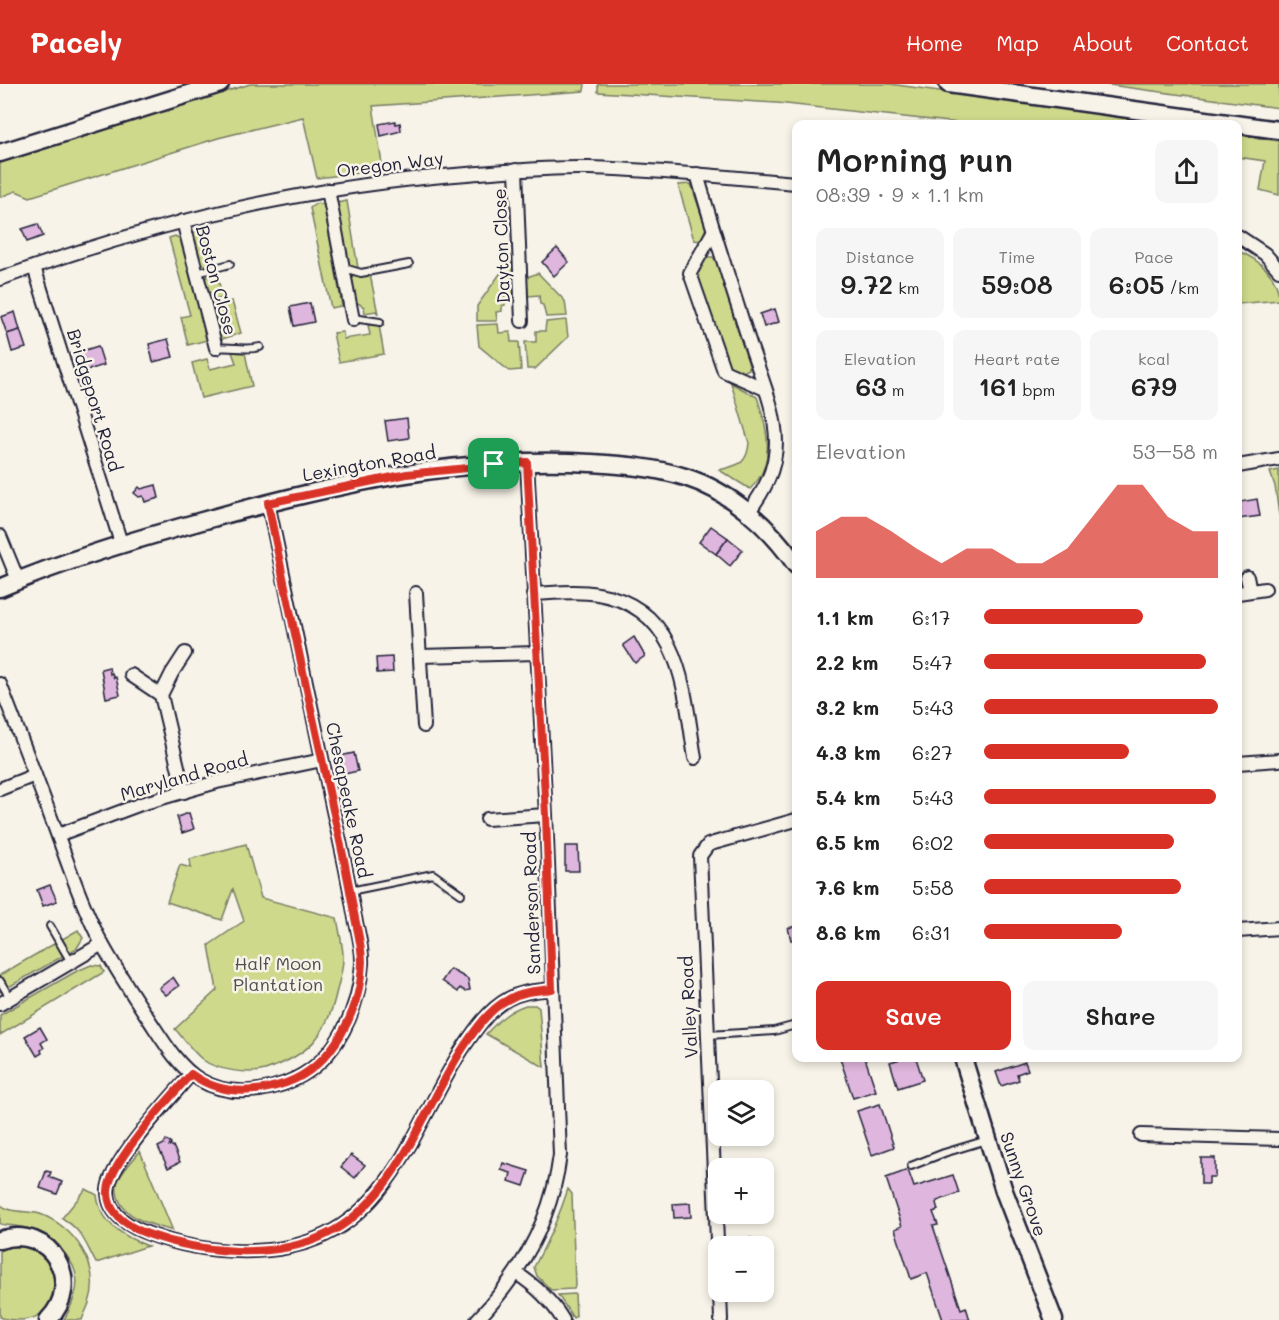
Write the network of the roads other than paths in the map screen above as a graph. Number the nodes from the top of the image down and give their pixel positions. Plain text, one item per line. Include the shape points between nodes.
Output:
1 (220, 84) edge
2 (948, 84) edge
3 (1207, 120) edge
4 (1242, 125) edge
5 (1279, 130) edge
6 (0, 153) edge
7 (516, 170) junction
8 (697, 174) junction
9 (792, 183) edge
10 (328, 190) junction
11 (183, 221) junction
12 (713, 232) junction
13 (1242, 239) edge
14 (230, 264) dead end
15 (409, 264) dead end
16 (34, 267) junction
17 (345, 268) junction
18 (1279, 270) edge
19 (196, 273) junction
20 (0, 279) edge
21 (353, 319) joint
22 (522, 321) dead end
23 (380, 322) dead end
24 (260, 347) dead end
25 (216, 348) joint
26 (765, 389) junction
27 (1279, 459) edge
28 (527, 462) junction
29 (1242, 465) edge
30 (268, 503) junction
31 (748, 513) junction
32 (0, 536) edge
33 (121, 543) junction
34 (792, 561) edge
35 (1247, 577) dead end
36 (18, 580) junction
37 (0, 588) edge
38 (1265, 589) dead end
39 (1244, 592) edge
40 (416, 593) dead end
41 (533, 594) junction
42 (185, 652) dead end
43 (536, 653) junction
44 (420, 656) junction
45 (131, 675) dead end
46 (0, 684) edge
47 (162, 695) junction
48 (424, 726) dead end
49 (695, 758) dead end
50 (322, 760) junction
51 (1279, 760) edge
52 (1242, 763) edge
53 (35, 775) junction
54 (0, 789) edge
55 (184, 792) junction
56 (546, 815) junction
57 (487, 819) dead end
58 (792, 821) edge
59 (58, 835) junction
60 (350, 891) junction
61 (461, 894) dead end
62 (50, 926) dead end
63 (1279, 928) edge
64 (1242, 931) edge
65 (102, 944) junction
66 (71, 962) junction
67 (0, 981) edge
68 (552, 989) junction
69 (5, 1001) edge
70 (792, 1026) edge
71 (707, 1035) junction
72 (964, 1062) edge
73 (191, 1074) junction
74 (1141, 1135) dead end
75 (1279, 1139) edge
76 (987, 1140) junction
77 (910, 1166) dead end
78 (717, 1236) edge
79 (0, 1240) edge
80 (516, 1274) junction
81 (720, 1302) edge
82 (48, 1320) edge
83 (477, 1320) edge
84 (563, 1320) edge
85 (721, 1320) edge
86 (1054, 1320) edge

1 - 6 street
2 - 3 street
4 - 5 street
7 - 8 street, Oregon Way via 587,168
7 - 10 street, Oregon Way
7 - 22 street, Dayton Close
8 - 9 street, Oregon Way
8 - 12 street
10 - 11 street, Oregon Way
10 - 17 street
11 - 16 street, Oregon Way
11 - 19 street, Boston Close
12 - 26 street
12 - 26 street via 690,273 724,372
13 - 18 street via 1265,254
14 - 19 lane
15 - 17 lane via 361,273
16 - 20 street, Oregon Way
16 - 33 street, Bridgeport Road
17 - 21 street
19 - 25 street, Boston Close
21 - 23 lane
24 - 25 lane
26 - 31 street via 776,433 775,459 769,480
27 - 29 street
28 - 30 street, Lexington Road via 407,474
28 - 31 street, Lexington Road via 612,464 670,473 714,490
28 - 41 street, Sanderson Road
30 - 33 street, Lexington Road
30 - 50 street, Chesapeake Road
31 - 34 street, Lexington Road via 770,532
32 - 36 street
33 - 36 street, Lexington Road
35 - 39 street
36 - 37 street, Lexington Road
38 - 39 street
40 - 44 street
41 - 43 street, Sanderson Road
41 - 49 street via 596,593 621,599 650,619 663,633 681,676
42 - 47 street
43 - 44 street
43 - 56 street, Sanderson Road
44 - 48 street
45 - 47 street
46 - 53 street, Chesapeake Road
47 - 55 street
50 - 55 street, Maryland Road
50 - 60 street, Chesapeake Road
51 - 52 street
53 - 54 street
53 - 59 street, Chesapeake Road
55 - 59 street, Maryland Road
56 - 57 street
56 - 68 street, Sanderson Road
58 - 71 street, Valley Road via 708,845 700,856
59 - 65 street, Chesapeake Road via 82,903
60 - 61 lane via 433,874
60 - 73 street, Chesapeake Road via 362,963 353,1009 340,1037 324,1058 288,1082 246,1091 215,1087
62 - 66 lane
63 - 64 street
65 - 66 street
65 - 73 street, Chesapeake Road via 158,1033
66 - 69 street
67 - 69 lane
68 - 73 street via 514,996 482,1022 448,1071 388,1177 341,1226 318,1239 283,1247 206,1250 166,1241 126,1224 112,1208 108,1195 110,1178 136,1139
68 - 80 street, Sanderson Road via 560,1155 544,1221
70 - 71 lane via 774,1031
71 - 78 street, Valley Road
72 - 76 street, Sunny Grove
74 - 75 street
76 - 77 lane
76 - 86 street, Sunny Grove
79 - 82 street via 33,1239 57,1259 64,1293
80 - 83 street, Sanderson Road
80 - 84 street via 550,1301
81 - 85 street

